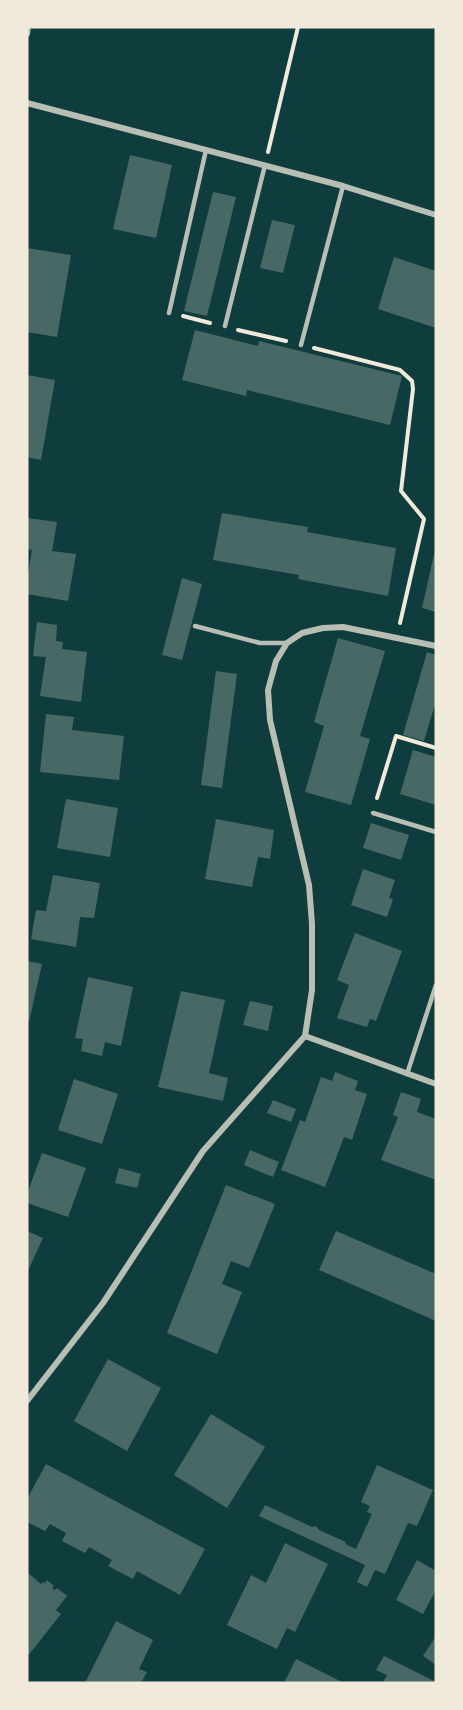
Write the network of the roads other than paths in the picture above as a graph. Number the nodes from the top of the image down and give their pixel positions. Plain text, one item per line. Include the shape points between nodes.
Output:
1 (28, 27) edge
2 (27, 34) edge
3 (27, 103) edge
4 (206, 150) junction
5 (265, 165) junction
6 (343, 186) junction
7 (436, 216) edge
8 (169, 313) road end
9 (225, 326) road end
10 (302, 345) road end
11 (195, 626) dead end
12 (287, 643) junction
13 (436, 646) edge
14 (373, 813) road end
15 (436, 832) edge
16 (436, 985) edge
17 (305, 1036) junction
18 (407, 1074) junction
19 (436, 1084) edge
20 (27, 1401) edge

1 - 2 street
3 - 4 street
4 - 5 street
4 - 8 lane
5 - 6 street
5 - 9 lane
6 - 7 street
6 - 10 lane
11 - 12 lane via 260,643
12 - 13 street via 302,633 344,627
12 - 17 street via 276,661 268,690 270,720 309,885 313,972
14 - 15 lane
16 - 18 lane
17 - 18 street
17 - 20 street via 202,1151 103,1303
18 - 19 street

